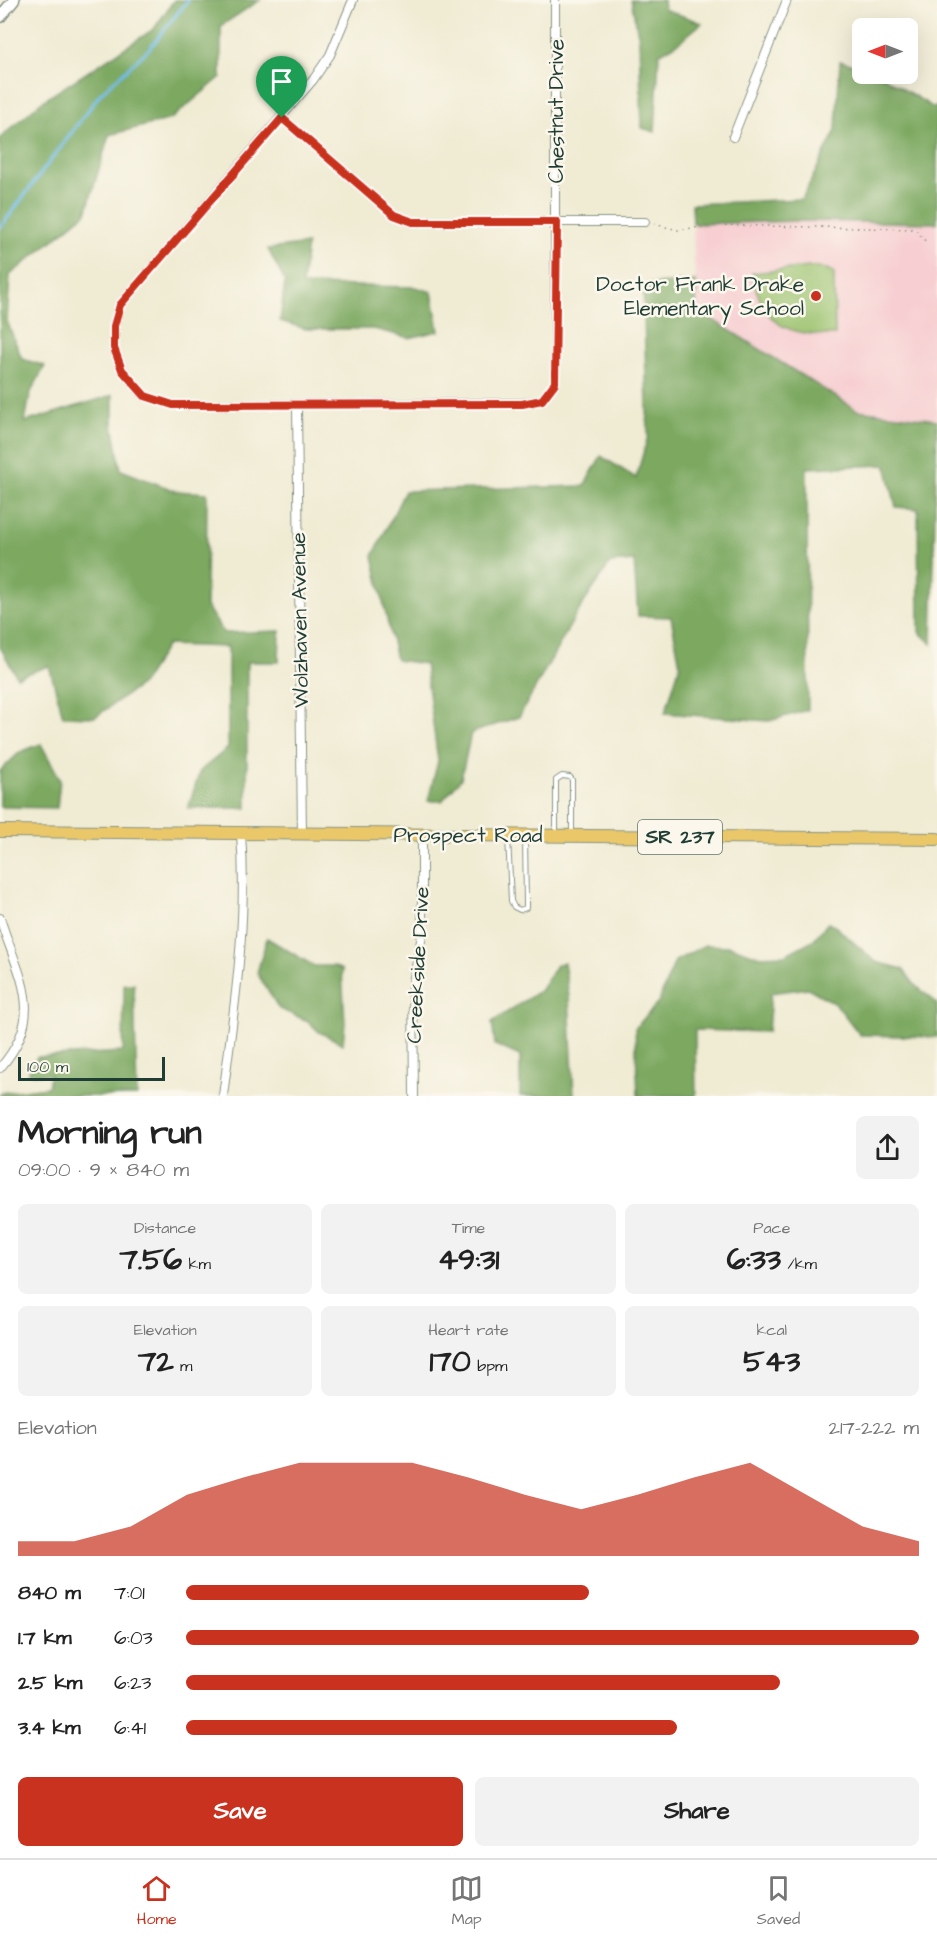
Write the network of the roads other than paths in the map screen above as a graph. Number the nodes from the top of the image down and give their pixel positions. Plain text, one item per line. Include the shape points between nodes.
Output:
1 (14, 0) edge
2 (353, 0) edge
3 (555, 0) edge
4 (787, 0) edge
5 (0, 17) edge
6 (282, 118) junction
7 (733, 137) dead end
8 (557, 222) junction
9 (645, 222) road end
10 (297, 405) junction
11 (0, 831) edge
12 (241, 834) junction
13 (302, 835) junction
14 (422, 835) junction
15 (508, 835) junction
16 (525, 836) junction
17 (556, 836) junction
18 (572, 836) junction
19 (937, 839) edge
20 (0, 918) edge
21 (0, 1068) edge
22 (223, 1096) edge
23 (414, 1096) edge

1 - 5 street
2 - 6 street via 330,56
3 - 8 street, Chestnut Drive
4 - 7 street
6 - 8 street via 394,215 413,222
6 - 10 street via 120,305 114,326 114,348 122,370 145,396 173,405
8 - 9 street
8 - 10 street, Chestnut Drive via 555,383 542,400 522,404
10 - 13 street, Wolzhaven Avenue
11 - 12 main road, Prospect Road / SR 237
12 - 13 main road, Prospect Road / SR 237
12 - 22 street via 241,947
13 - 14 main road, Prospect Road / SR 237
14 - 15 main road, Prospect Road / SR 237
14 - 23 street, Creekside Drive via 422,935 413,982
15 - 16 main road, Prospect Road / SR 237
15 - 16 lane via 511,901 520,909 526,908
16 - 17 main road, Prospect Road / SR 237
17 - 18 main road, Prospect Road / SR 237
17 - 18 lane via 556,780 562,776 572,780
18 - 19 main road, Prospect Road / SR 237
20 - 21 street via 27,1006 24,1033

